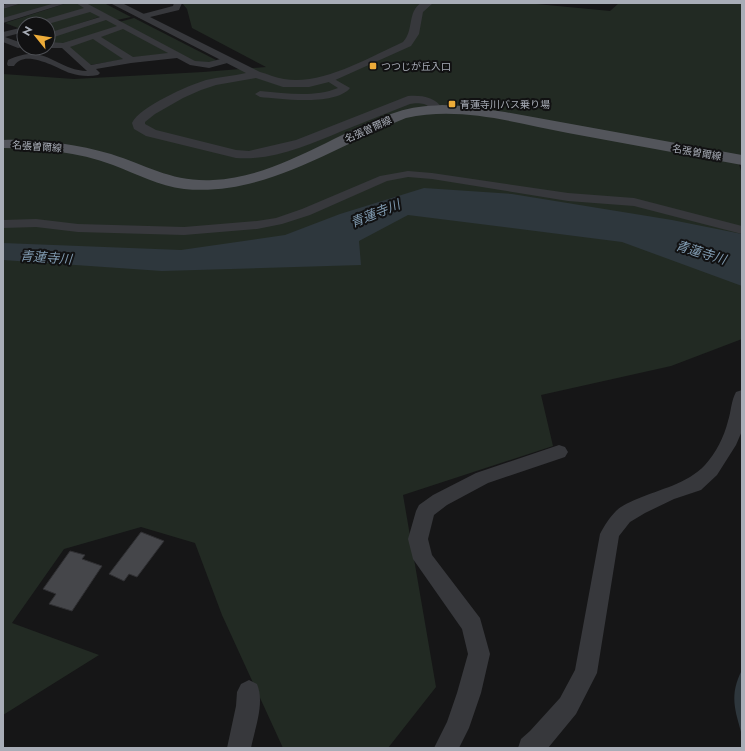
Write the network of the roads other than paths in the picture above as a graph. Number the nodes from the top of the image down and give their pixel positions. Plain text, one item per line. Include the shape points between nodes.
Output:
1 (18, 3) edge
2 (63, 3) edge
3 (80, 3) edge
4 (115, 3) edge
5 (178, 3) edge
6 (428, 3) edge
7 (155, 6) dead end
8 (3, 7) edge
9 (90, 9) junction
10 (166, 11) junction
11 (141, 16) junction
12 (108, 18) junction
13 (56, 19) edge
14 (3, 22) edge
15 (121, 24) junction
16 (16, 27) edge
17 (16, 31) edge
18 (56, 34) edge
19 (3, 35) edge
20 (94, 36) junction
21 (3, 39) edge
22 (16, 44) edge
23 (56, 46) edge
24 (64, 46) junction
25 (178, 55) junction
26 (131, 60) junction
27 (228, 60) junction
28 (11, 64) dead end
29 (89, 68) junction
30 (256, 74) junction
31 (329, 79) junction
32 (260, 94) dead end
33 (438, 109) junction
34 (3, 144) edge
35 (742, 160) edge
36 (3, 224) edge
37 (742, 230) edge
38 (742, 396) edge
39 (559, 452) dead end
40 (249, 692) dead end
41 (537, 745) edge
42 (239, 748) edge
43 (446, 748) edge

1 - 8 street
2 - 14 street
3 - 9 street
4 - 11 street
5 - 10 street via 176,8
6 - 31 street via 417,11 414,36 410,42
7 - 10 street
9 - 12 street
9 - 13 street
10 - 11 street
11 - 15 street
11 - 27 street
12 - 15 street
12 - 18 street
14 - 16 street
15 - 20 street
15 - 25 street
17 - 19 street
20 - 24 street
20 - 26 street
21 - 22 street
23 - 24 street
24 - 29 street
25 - 26 street
25 - 27 street via 199,64 214,64
26 - 29 street
27 - 30 street
28 - 29 street via 17,58 34,56 82,74 95,73
30 - 31 street via 275,81 292,83
30 - 33 street via 198,86 150,112 140,120 139,126 164,137 249,155 297,145 408,100 426,101
31 - 32 street via 345,88 312,97
33 - 34 main road, 名張曽爾線 via 420,110 393,118 262,176 215,185 165,180 77,150 39,144
33 - 35 main road, 名張曽爾線 via 496,115
36 - 37 street via 36,223 85,228 184,231 244,227 287,219 374,182 408,174 568,197 634,202
38 - 41 street via 730,440 711,470 694,485 638,507 624,516 610,534 586,673 568,706
39 - 43 street via 482,478 440,500 426,511 418,539 423,559 472,625 480,654 457,728
40 - 42 street

